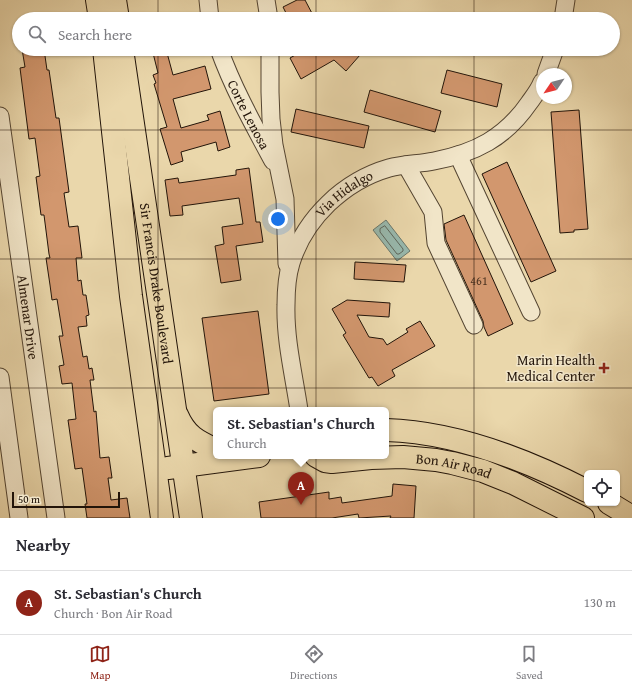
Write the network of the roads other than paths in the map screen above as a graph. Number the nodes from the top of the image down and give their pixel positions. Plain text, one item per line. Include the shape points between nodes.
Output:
1 (97, 0) edge
2 (115, 0) edge
3 (208, 0) edge
4 (266, 0) edge
5 (566, 0) edge
6 (99, 12) edge
7 (117, 12) edge
8 (209, 12) edge
9 (268, 12) edge
10 (564, 12) edge
11 (105, 56) edge
12 (123, 56) edge
13 (222, 56) edge
14 (270, 56) edge
15 (553, 56) edge
16 (549, 68) edge
17 (536, 92) edge
18 (0, 116) edge
19 (458, 155) junction
20 (406, 165) junction
21 (282, 179) junction
22 (288, 282) junction
23 (531, 312) dead end
24 (474, 325) dead end
25 (0, 377) edge
26 (299, 407) edge
27 (175, 410) junction
28 (389, 430) edge
29 (213, 448) edge
30 (389, 457) edge
31 (232, 459) edge
32 (321, 459) edge
33 (361, 459) edge
34 (183, 466) junction
35 (155, 469) junction
36 (584, 490) edge
37 (614, 506) edge
38 (632, 517) edge
39 (19, 518) edge
40 (56, 518) edge
41 (162, 518) edge
42 (191, 518) edge
43 (583, 518) edge

1 - 6 main road
2 - 7 main road
3 - 8 street
4 - 9 street
5 - 10 street
11 - 35 main road, Sir Francis Drake Boulevard via 131,296
12 - 27 main road, Sir Francis Drake Boulevard
13 - 21 street, Corte Lenosa via 249,117
14 - 21 street, Corte Lenosa via 271,119
15 - 16 street
17 - 19 street, Via Hidalgo via 512,125 495,138
18 - 40 street, Almenar Drive
19 - 20 street, Via Hidalgo
19 - 23 street
20 - 22 street, Via Hidalgo via 390,167 367,175 327,204 300,241 291,263
20 - 24 street via 433,212 436,243
21 - 22 street, Corte Lenosa via 287,218
22 - 26 street, Via Hidalgo via 286,327
25 - 39 street
27 - 29 main road via 187,432
27 - 34 main road, Sir Francis Drake Boulevard
28 - 36 main road, Bon Air Road via 427,433 477,446 521,461
30 - 43 main road, Bon Air Road via 430,459 482,471
31 - 34 main road
32 - 33 main road, Bon Air Road via 332,462
34 - 35 main road
34 - 42 main road, Sir Francis Drake Boulevard
35 - 41 main road, Sir Francis Drake Boulevard
37 - 38 main road

